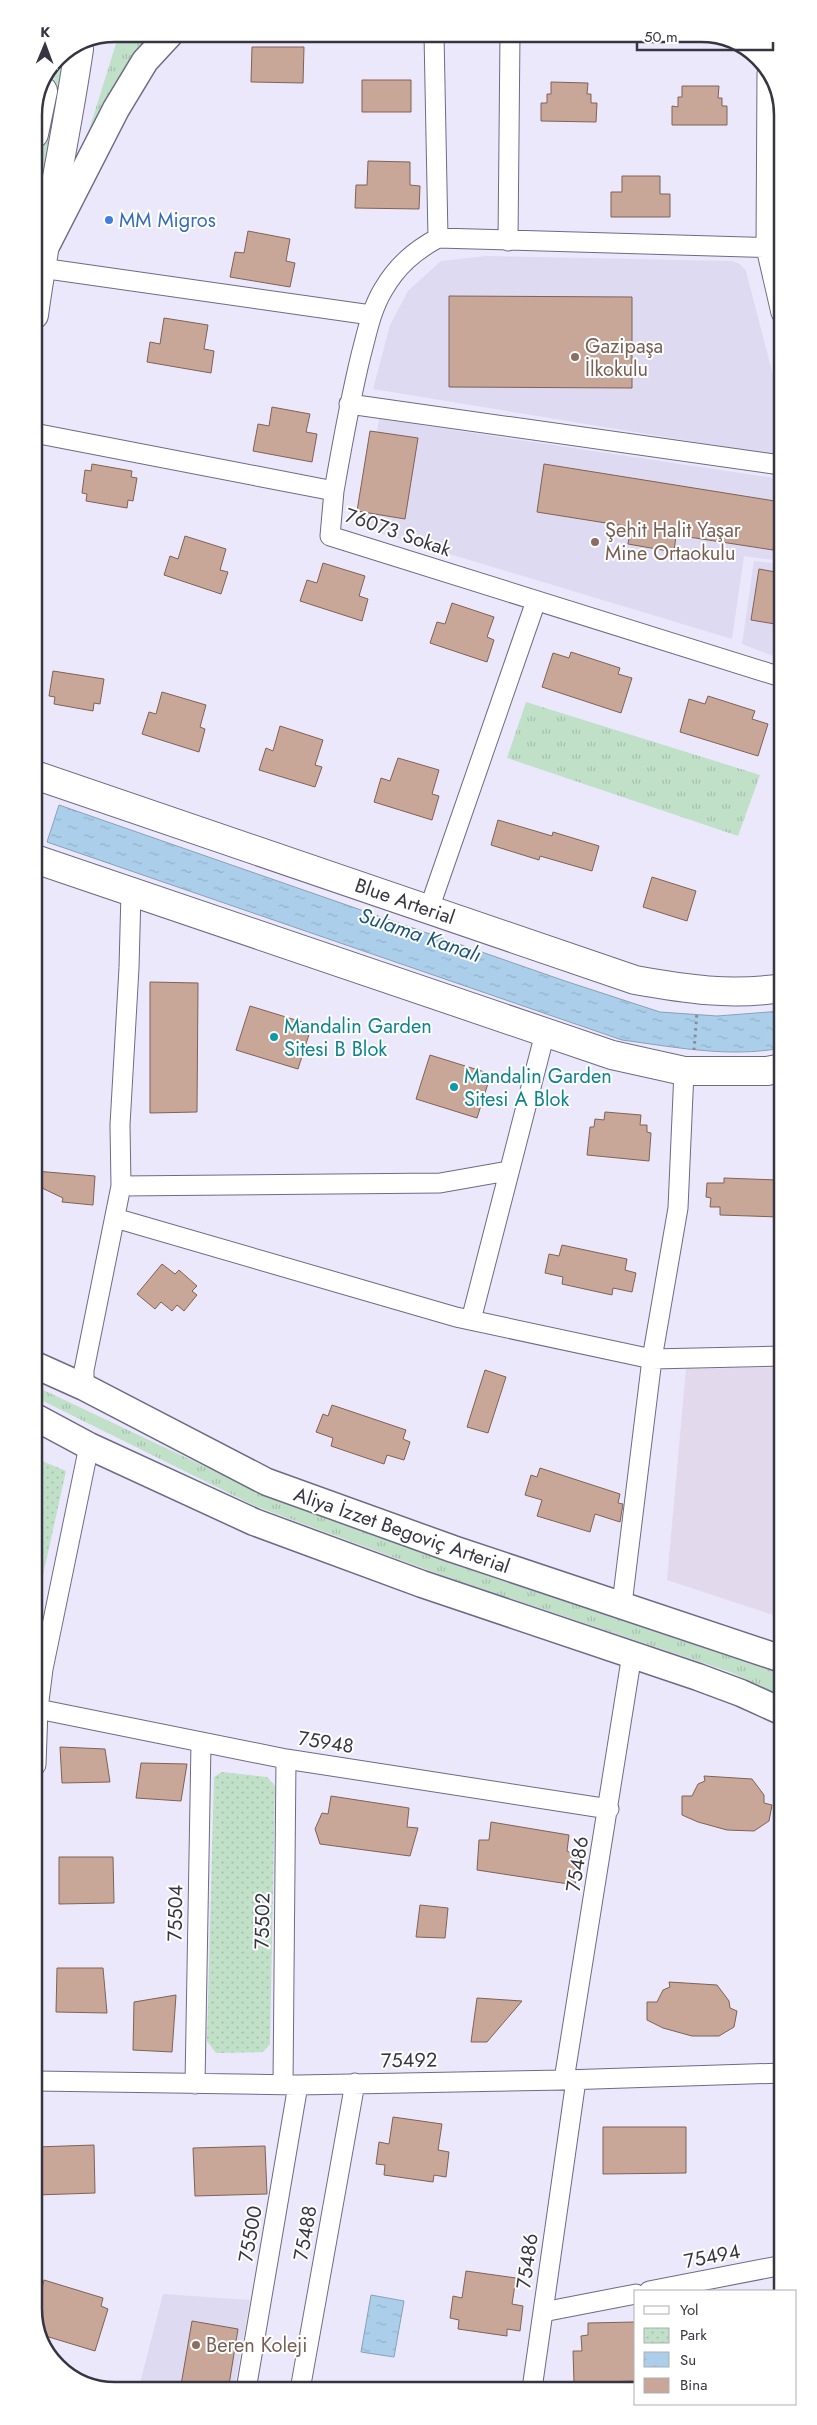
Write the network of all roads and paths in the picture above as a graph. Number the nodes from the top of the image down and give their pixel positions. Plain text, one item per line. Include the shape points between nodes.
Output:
1 (162, 42) edge
2 (434, 43) edge
3 (510, 43) edge
4 (78, 53) edge
5 (767, 85) edge
6 (438, 238) junction
7 (508, 240) junction
8 (773, 248) edge
9 (42, 261) junction
10 (371, 315) junction
11 (349, 404) junction
12 (42, 435) edge
13 (774, 464) edge
14 (334, 490) junction
15 (536, 601) junction
16 (774, 675) edge
17 (42, 779) edge
18 (42, 861) edge
19 (131, 892) junction
20 (429, 910) junction
21 (774, 989) edge
22 (697, 1011) dead end
23 (545, 1033) junction
24 (689, 1065) junction
25 (774, 1070) edge
26 (508, 1172) junction
27 (121, 1186) junction
28 (115, 1218) junction
29 (471, 1320) junction
30 (42, 1353) edge
31 (774, 1356) edge
32 (652, 1359) junction
33 (42, 1369) edge
34 (84, 1387) junction
35 (42, 1421) edge
36 (89, 1446) junction
37 (622, 1604) junction
38 (632, 1654) junction
39 (774, 1656) edge
40 (42, 1677) edge
41 (774, 1708) edge
42 (42, 1710) edge
43 (201, 1742) junction
44 (286, 1759) junction
45 (608, 1809) junction
46 (774, 2073) edge
47 (570, 2080) junction
48 (42, 2082) edge
49 (355, 2083) junction
50 (195, 2084) junction
51 (290, 2084) junction
52 (774, 2267) edge
53 (654, 2290) edge
54 (634, 2294) edge
55 (543, 2312) junction
56 (247, 2382) edge
57 (301, 2382) edge
58 (533, 2382) edge

1 - 9 main road via 145,60 116,108
2 - 6 street
3 - 7 street
4 - 9 main road via 66,139
5 - 8 street
6 - 7 street
6 - 10 street via 404,262 383,290
7 - 8 street
9 - 10 street
10 - 11 street
11 - 13 street
11 - 14 street
12 - 14 street, 76073 Sokak
14 - 15 street, 76073 Sokak via 330,536
15 - 16 street, 76073 Sokak
15 - 20 street
17 - 20 main road, Blue Arterial
18 - 19 main road
19 - 23 main road
19 - 27 street via 120,1125
20 - 21 main road, Blue Arterial via 635,980 699,991 749,993
22 - 24 path
23 - 24 main road via 612,1055
23 - 26 street
24 - 25 main road
24 - 32 street via 678,1208
26 - 27 street via 440,1183
26 - 29 street
27 - 28 street
28 - 29 street
28 - 34 street via 84,1370
29 - 32 street
30 - 34 main road
31 - 32 street
32 - 37 street
33 - 34 main road, Aliya İzzet Begoviç Arterial
34 - 37 main road, Aliya İzzet Begoviç Arterial via 267,1482 454,1549
35 - 36 main road, Aliya İzzet Begoviç Arterial
36 - 38 main road, Aliya İzzet Begoviç Arterial via 254,1522 422,1584
36 - 40 street
37 - 39 main road, Aliya İzzet Begoviç Arterial
38 - 41 main road, Aliya İzzet Begoviç Arterial via 741,1692
38 - 45 street, 75486
42 - 43 street, 75948
43 - 44 street, 75948
43 - 50 street, 75504
44 - 45 street, 75948
44 - 51 street, 75502
45 - 47 street, 75486
46 - 47 street, 75492
47 - 49 street, 75492
47 - 55 street, 75486
48 - 50 street, 75492
49 - 51 street, 75492
49 - 57 street, 75488
50 - 51 street, 75492
51 - 56 street, 75500
52 - 53 street, 75494
54 - 55 street
55 - 58 street, 75486

